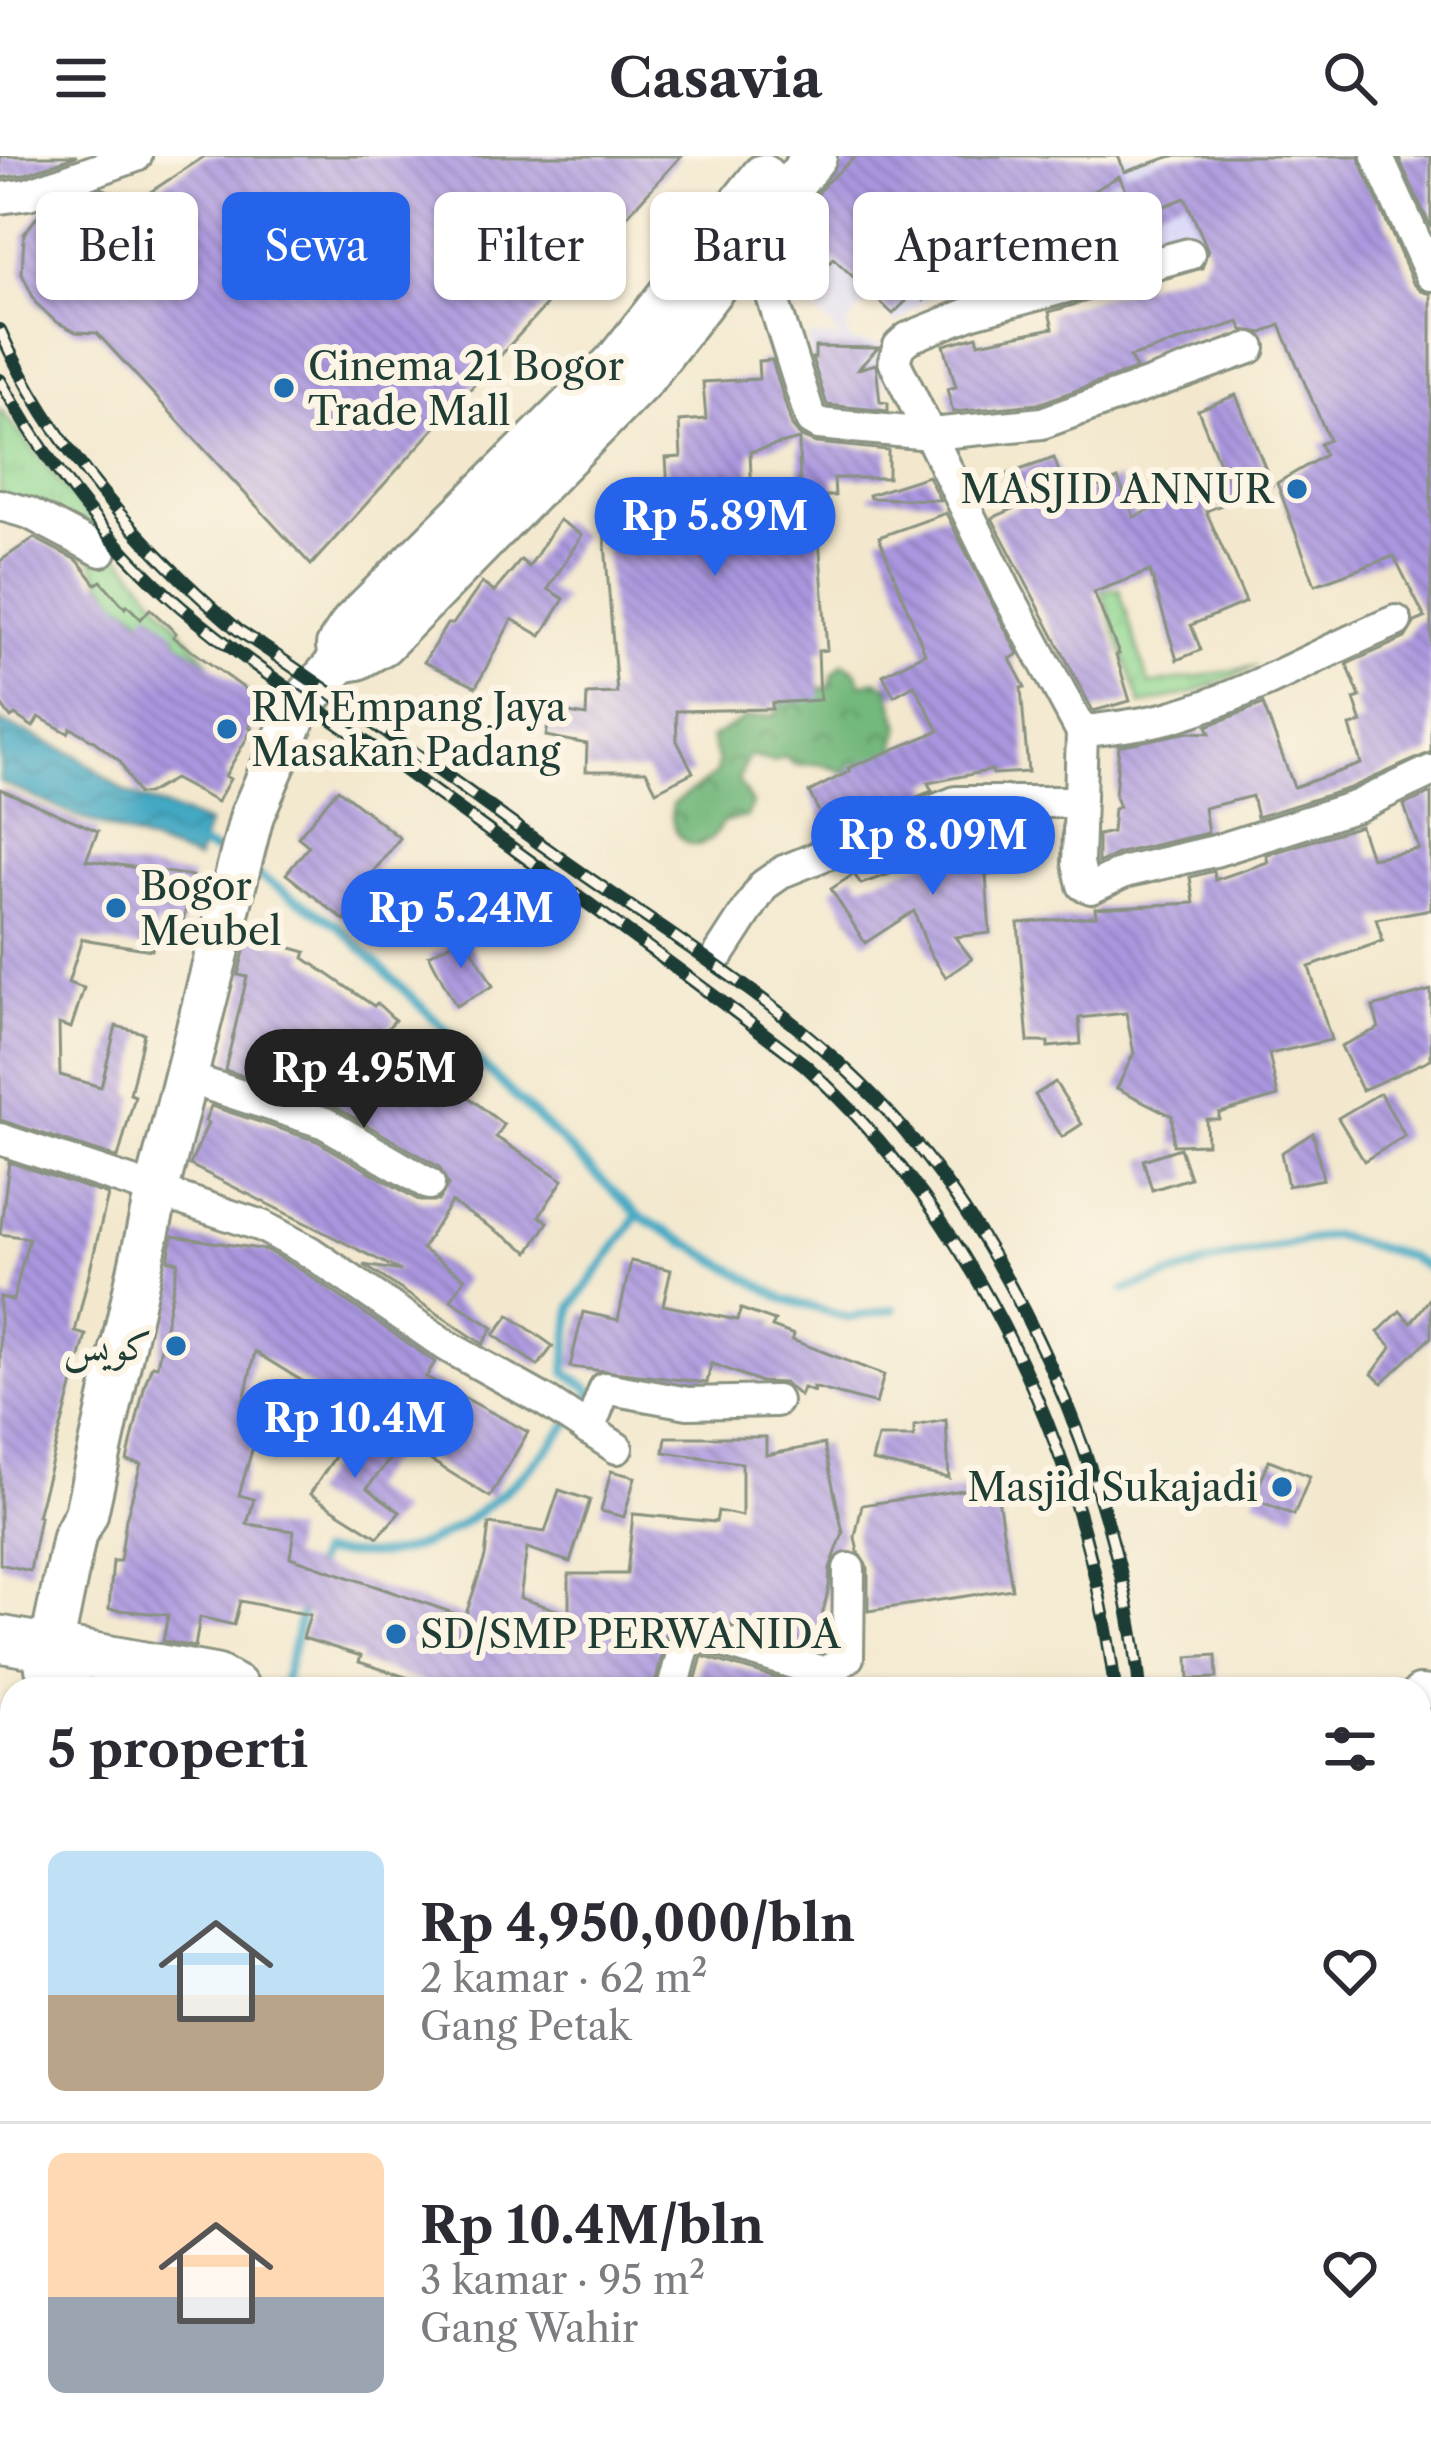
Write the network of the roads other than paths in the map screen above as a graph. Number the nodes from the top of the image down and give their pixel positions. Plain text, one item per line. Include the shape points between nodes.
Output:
1 (136, 156) edge
2 (778, 156) edge
3 (815, 156) edge
4 (1377, 156) edge
5 (787, 192) edge
6 (0, 199) edge
7 (1189, 254) dead end
8 (1431, 275) edge
9 (703, 300) edge
10 (774, 300) edge
11 (1250, 348) dead end
12 (932, 434) junction
13 (0, 505) edge
14 (101, 551) dead end
15 (1396, 621) dead end
16 (340, 661) junction
17 (1082, 732) junction
18 (1431, 771) edge
19 (1078, 802) junction
20 (720, 953) dead end
21 (184, 1077) junction
22 (0, 1139) edge
23 (429, 1184) dead end
24 (157, 1190) junction
25 (776, 1401) dead end
26 (587, 1429) junction
27 (617, 1448) dead end
28 (849, 1569) dead end
29 (0, 1639) edge
30 (0, 1658) edge
31 (63, 1668) edge
32 (107, 1677) edge
33 (201, 1677) edge
34 (676, 1677) edge

1 - 6 street
2 - 16 main road via 617,361 353,623 338,646
3 - 5 main road
4 - 8 street
7 - 12 street via 973,312 908,338 894,361
9 - 16 main road via 643,378 382,644
10 - 12 street via 812,420
11 - 12 street via 1042,423
12 - 17 street
13 - 14 street
15 - 17 street via 1172,717
16 - 21 main road via 292,701 252,814
17 - 19 street
18 - 19 street via 1357,806 1091,888 1078,863
19 - 20 street via 956,802 784,871 764,885
21 - 23 street via 325,1123
21 - 24 main road
22 - 24 street
24 - 26 street via 262,1226 310,1252
24 - 31 main road via 86,1514 92,1538
25 - 26 street via 688,1402 605,1388
26 - 27 street
28 - 34 street via 848,1657 826,1673 688,1630
29 - 31 main road
30 - 31 main road
31 - 32 main road
31 - 33 main road

